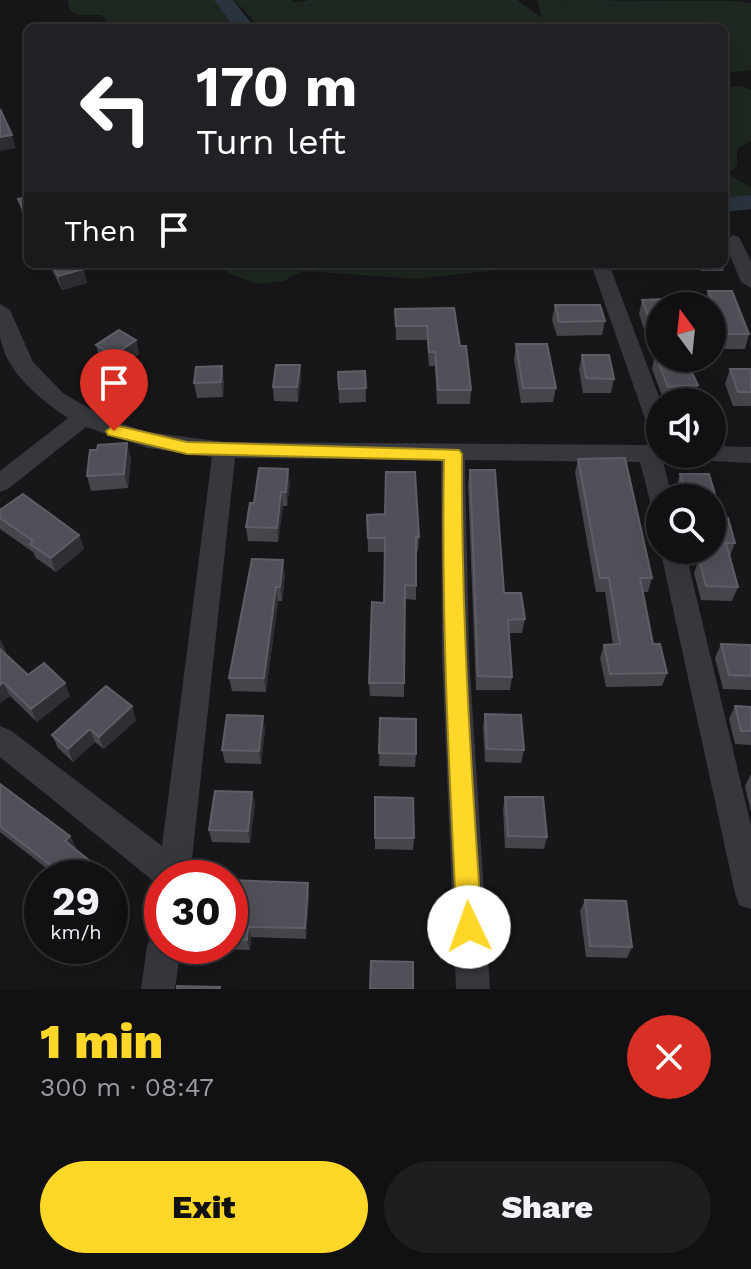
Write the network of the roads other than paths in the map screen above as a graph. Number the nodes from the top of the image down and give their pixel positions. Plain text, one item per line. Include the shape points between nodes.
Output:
1 (733, 241) dead end
2 (601, 268) edge
3 (751, 282) edge
4 (0, 310) edge
5 (646, 391) edge
6 (85, 417) junction
7 (224, 450) junction
8 (453, 454) junction
9 (646, 454) edge
10 (726, 454) edge
11 (751, 455) edge
12 (0, 483) edge
13 (675, 564) edge
14 (0, 739) edge
15 (154, 860) edge
16 (176, 860) edge
17 (751, 893) edge
18 (161, 964) edge
19 (158, 989) edge
20 (473, 989) edge

1 - 3 street
2 - 5 street
4 - 6 street via 13,346 36,381
6 - 7 street via 149,441
6 - 12 street
7 - 8 street
7 - 16 street
8 - 9 street
8 - 20 street via 458,742
10 - 11 street
13 - 17 street
14 - 15 street
18 - 19 street

